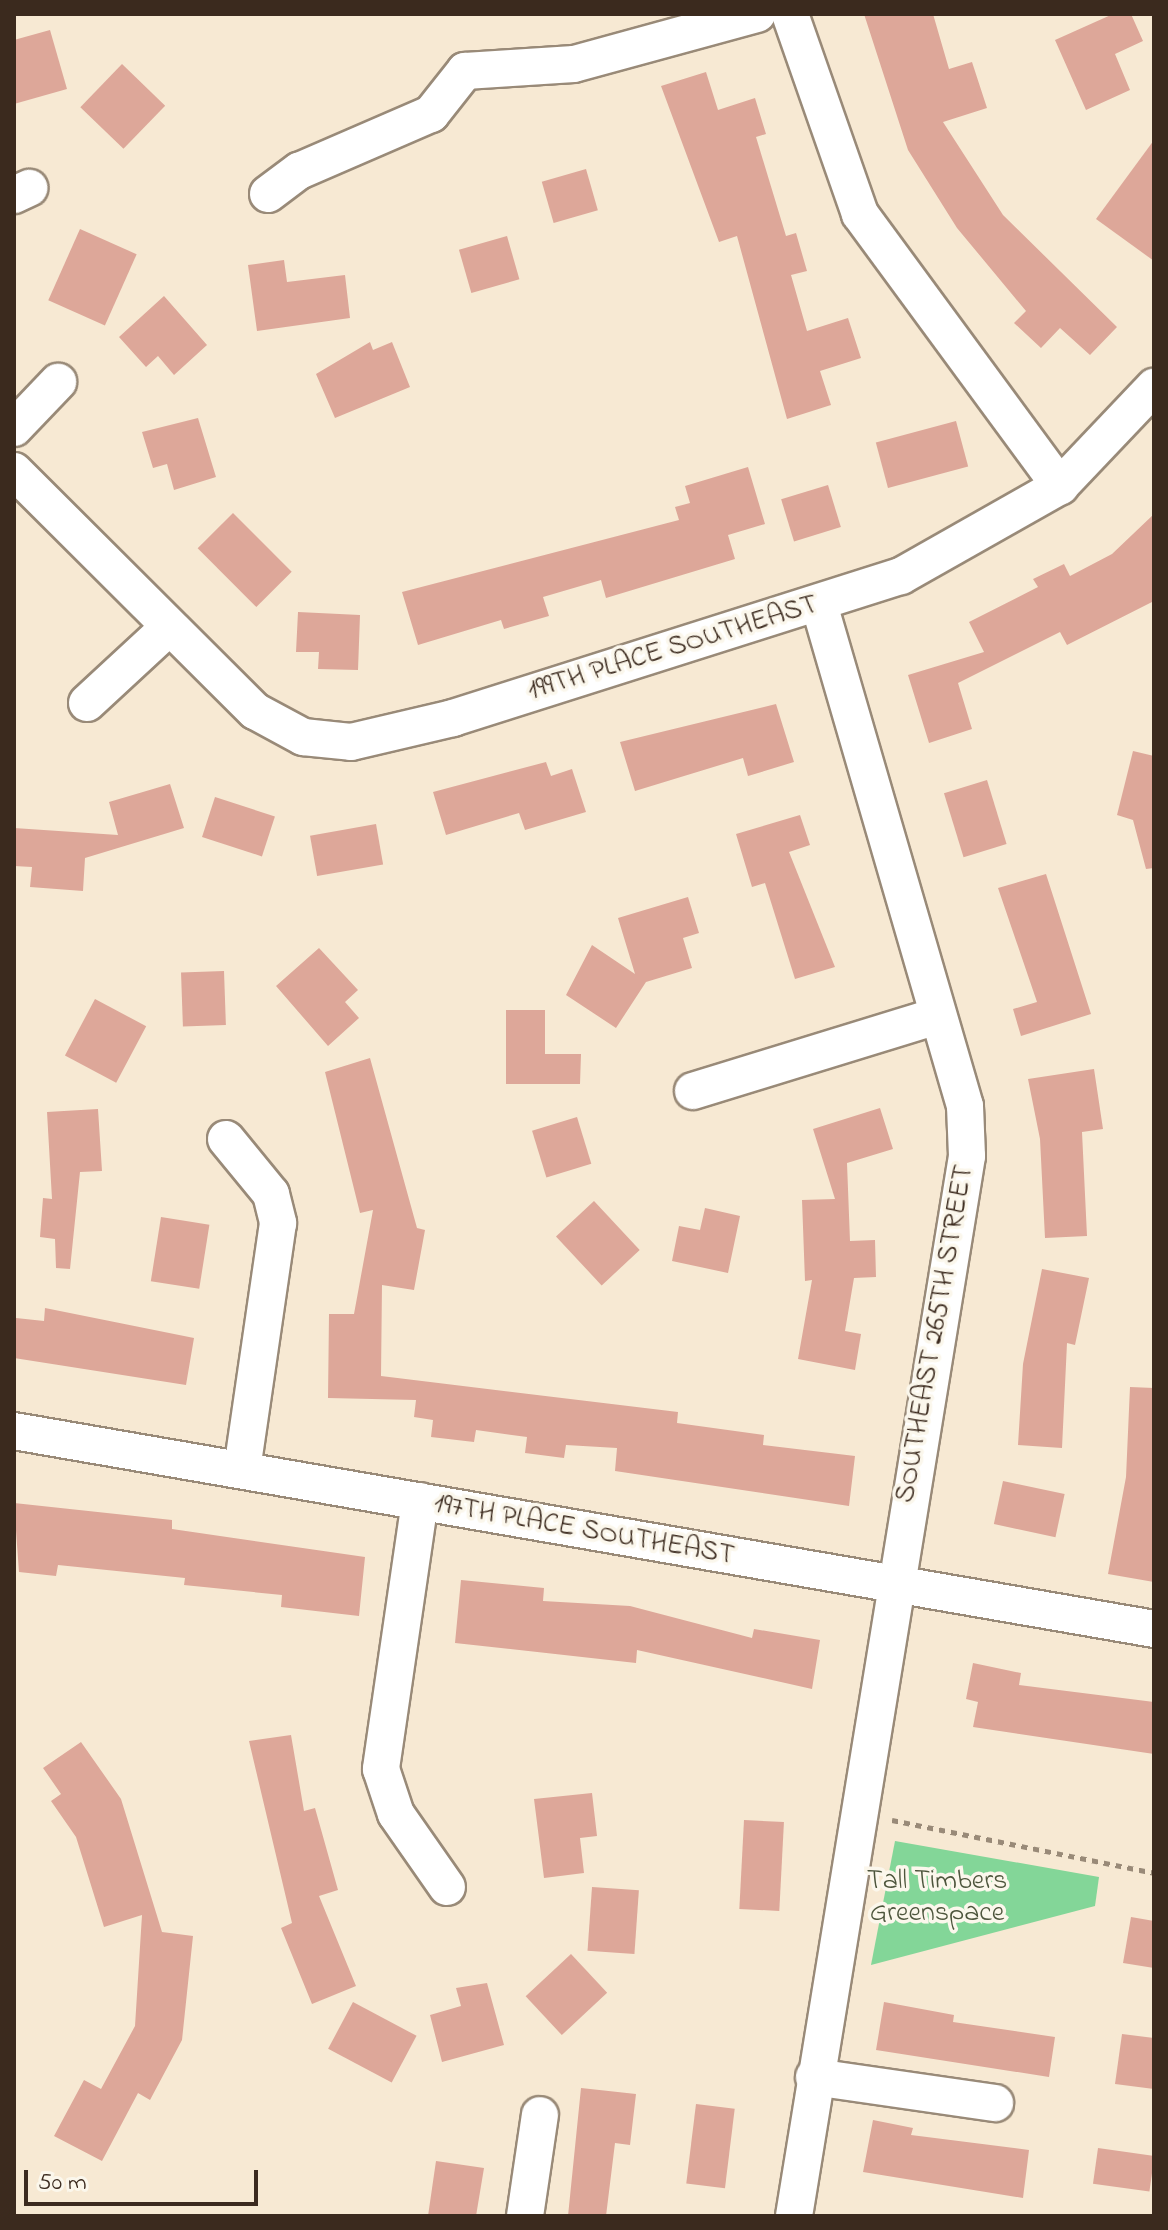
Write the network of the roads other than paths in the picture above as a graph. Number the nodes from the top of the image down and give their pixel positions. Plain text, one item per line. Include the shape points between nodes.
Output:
1 (757, 14) edge
2 (790, 14) edge
3 (268, 194) dead end
4 (58, 382) dead end
5 (1154, 387) edge
6 (14, 428) edge
7 (14, 471) edge
8 (1060, 486) junction
9 (819, 604) junction
10 (167, 629) junction
11 (87, 703) dead end
12 (937, 1016) junction
13 (693, 1091) dead end
14 (226, 1139) dead end
15 (14, 1431) edge
16 (242, 1469) junction
17 (420, 1501) junction
18 (892, 1587) junction
19 (1154, 1629) edge
20 (447, 1887) dead end
21 (814, 2077) junction
22 (995, 2103) dead end
23 (540, 2115) dead end
24 (525, 2216) edge
25 (794, 2216) edge

1 - 3 street via 574,64 465,71 431,114 299,171
2 - 8 street via 867,226
4 - 6 street
5 - 8 street, 199TH PLACE SOUTHEAST
7 - 10 street, 199TH PLACE SOUTHEAST
8 - 9 street, 199TH PLACE SOUTHEAST via 946,556
9 - 10 street, 199TH PLACE SOUTHEAST via 453,718 351,742 303,737 255,711
9 - 12 street, SOUTHEAST 265TH STREET
10 - 11 street
12 - 13 street
12 - 18 street, SOUTHEAST 265TH STREET via 965,1106 967,1156
14 - 16 street via 271,1194 278,1223
15 - 16 street, 197TH PLACE SOUTHEAST
16 - 17 street, 197TH PLACE SOUTHEAST
17 - 18 street, 197TH PLACE SOUTHEAST
17 - 20 street via 381,1769 396,1814
18 - 19 street, 197TH PLACE SOUTHEAST
18 - 21 street, SOUTHEAST 265TH STREET
21 - 22 street
21 - 25 street, SOUTHEAST 265TH STREET
23 - 24 street

